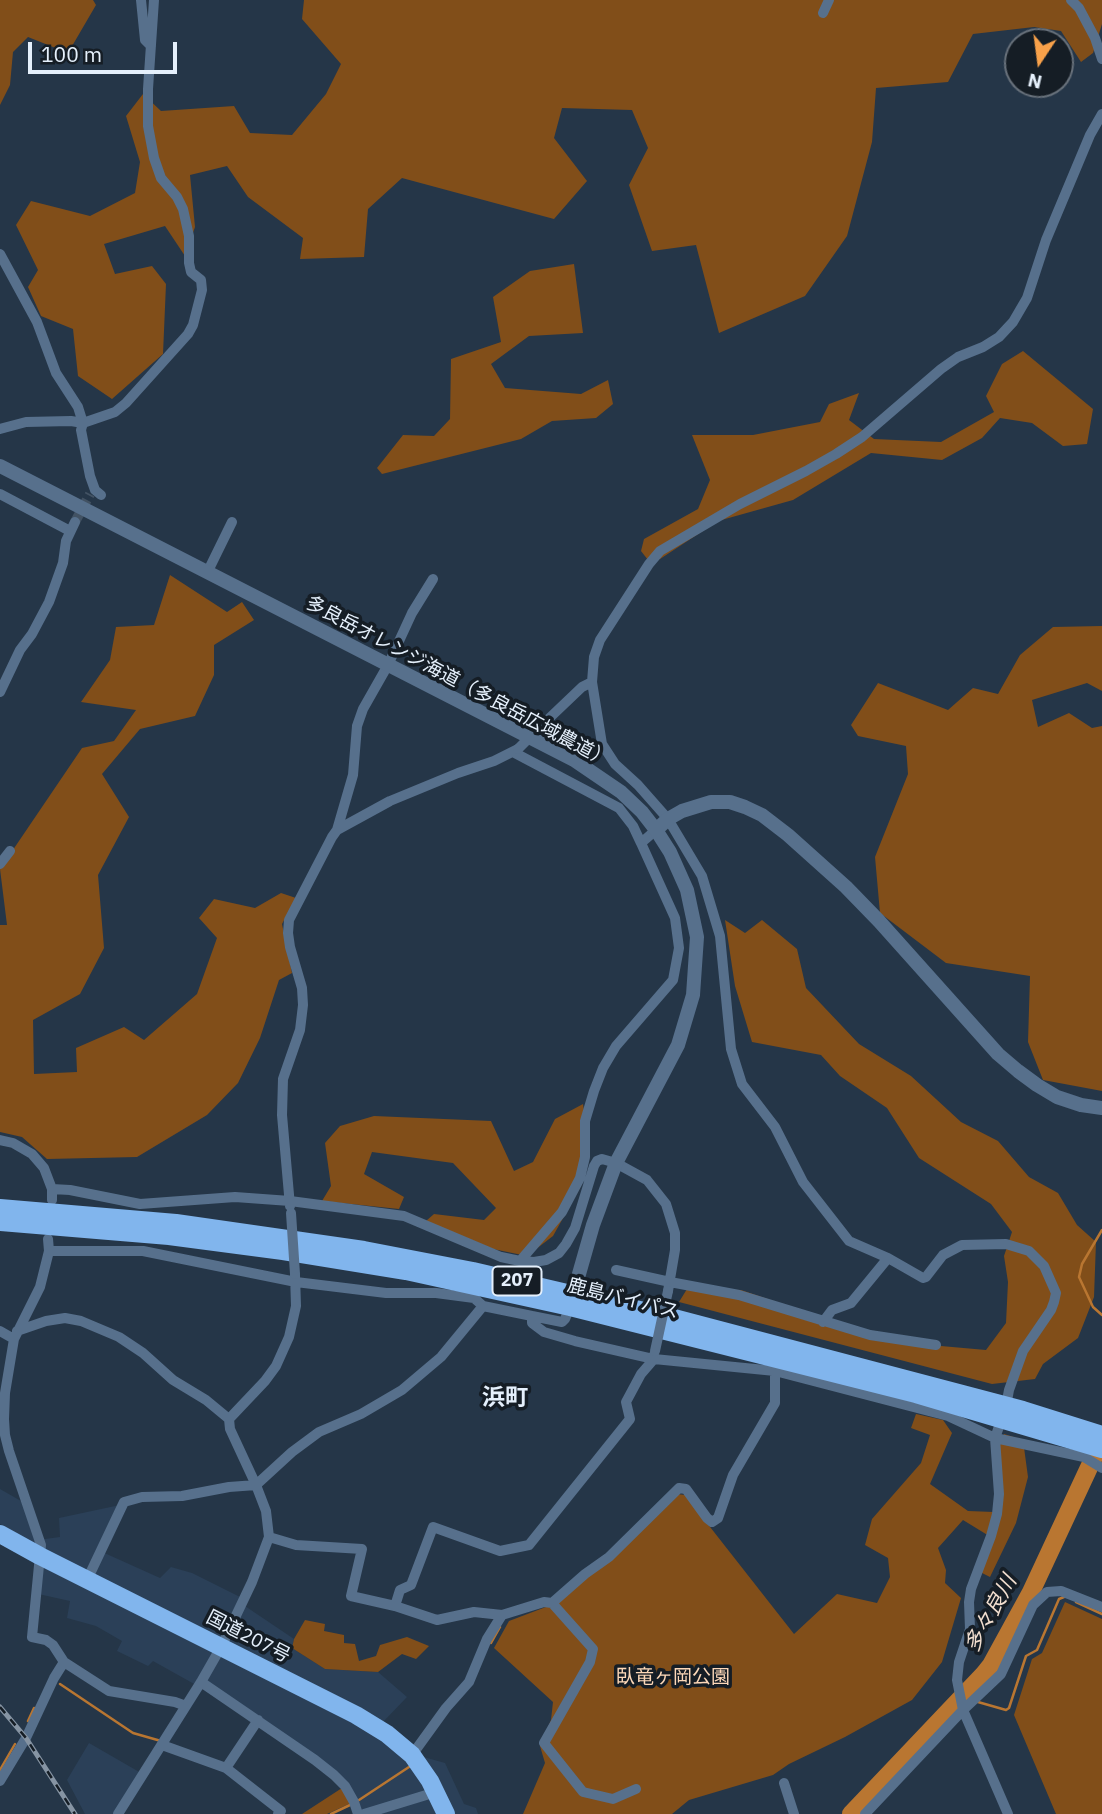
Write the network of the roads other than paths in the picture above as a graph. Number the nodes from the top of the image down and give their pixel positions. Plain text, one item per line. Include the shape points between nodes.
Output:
1 (141, 0) edge
2 (154, 0) edge
3 (829, 0) edge
4 (1071, 0) edge
5 (823, 13) dead end
6 (151, 46) junction
7 (1102, 59) edge
8 (1102, 114) edge
9 (0, 254) edge
10 (83, 423) junction
11 (0, 429) edge
12 (0, 466) edge
13 (96, 493) tunnel mouth
14 (0, 494) edge
15 (232, 522) dead end
16 (207, 573) junction
17 (433, 579) dead end
18 (388, 665) junction
19 (592, 682) junction
20 (0, 692) edge
21 (515, 751) junction
22 (668, 819) junction
23 (337, 830) junction
24 (656, 830) junction
25 (641, 843) junction
26 (10, 851) dead end
27 (0, 864) edge
28 (1102, 1108) edge
29 (0, 1140) edge
30 (616, 1163) junction
31 (290, 1201) junction
32 (0, 1208) edge
33 (0, 1222) edge
34 (48, 1239) dead end
35 (49, 1251) junction
36 (888, 1258) junction
37 (520, 1261) junction
38 (616, 1270) dead end
39 (296, 1278) junction
40 (669, 1287) junction
41 (572, 1300) junction
42 (483, 1306) junction
43 (532, 1316) junction
44 (823, 1322) junction
45 (0, 1331) edge
46 (16, 1335) junction
47 (936, 1345) dead end
48 (654, 1355) junction
49 (775, 1371) junction
50 (1013, 1414) junction
51 (229, 1419) junction
52 (2, 1434) edge
53 (1102, 1435) edge
54 (995, 1438) junction
55 (1101, 1461) edge
56 (256, 1485) junction
57 (0, 1534) edge
58 (269, 1537) junction
59 (40, 1556) junction
60 (87, 1580) junction
61 (552, 1603) junction
62 (395, 1606) junction
63 (1102, 1606) edge
64 (502, 1615) junction
65 (221, 1647) junction
66 (64, 1662) junction
67 (201, 1682) junction
68 (969, 1704) junction
69 (186, 1706) junction
70 (258, 1720) junction
71 (163, 1742) junction
72 (412, 1755) junction
73 (227, 1766) junction
74 (0, 1781) edge
75 (783, 1783) dead end
76 (636, 1789) dead end
77 (436, 1792) junction
78 (356, 1807) edge
79 (118, 1814) edge
80 (278, 1814) edge
81 (364, 1814) edge
82 (446, 1814) edge
83 (794, 1814) edge
84 (865, 1814) edge
85 (1009, 1814) edge

1 - 6 street via 145,40
2 - 6 street
3 - 5 street
4 - 7 street via 1095,38
6 - 10 street via 148,126 154,158 161,178 183,209 191,272 201,280 202,289 188,334 127,403
8 - 19 street via 1013,322 999,337 941,369 836,454 660,551 600,640
9 - 10 street
10 - 11 street via 26,422
10 - 13 street
12 - 16 street, 多良岳オレンジ海道（多良岳広域農道）
14 - 20 street via 42,517 72,526 48,602
15 - 16 street
16 - 18 street, 多良岳オレンジ海道（多良岳広域農道）
17 - 18 street
18 - 23 street via 357,726 353,775
18 - 24 street, 多良岳オレンジ海道（多良岳広域農道） via 574,760 621,792
19 - 21 street, bridge
19 - 22 street via 602,744
21 - 23 street via 390,801
21 - 25 street via 619,808
22 - 24 street
22 - 28 street via 711,802 730,802 762,815 846,887 1018,1072 1057,1097
22 - 36 street via 702,876 720,936 731,1049 742,1084 775,1127 803,1182 849,1241
23 - 31 street via 289,920 303,1005 300,1030 283,1079
24 - 25 street
24 - 30 street, 多良岳オレンジ海道（多良岳広域農道） via 687,890 697,937 693,995 678,1045
25 - 37 street via 675,918 679,948 673,980 616,1046 603,1068 586,1121 580,1178 562,1212
26 - 27 street
29 - 31 street via 32,1154 44,1167 52,1194 70,1190 140,1204 235,1198
30 - 37 street via 597,1161 575,1228 559,1253 546,1260
30 - 40 street via 647,1180 666,1204 675,1233
30 - 41 street, 多良岳オレンジ海道（多良岳広域農道）
31 - 37 street via 404,1216
31 - 39 street, bridge
32 - 41 highway, 鹿島バイパス / 207 via 176,1223 364,1250 473,1271
33 - 41 highway, 鹿島バイパス / 207 via 283,1251
34 - 35 street
35 - 39 street via 156,1252
35 - 46 street via 40,1287
36 - 44 street via 851,1303 832,1310
36 - 50 street via 923,1278 943,1255 962,1245 1006,1244 1029,1251 1044,1266 1056,1293 1051,1310 1023,1351 1009,1390
38 - 40 street
39 - 42 street via 386,1293 474,1298
39 - 51 street via 289,1337 276,1366
40 - 44 street via 739,1295
40 - 48 street, bridge
41 - 43 street via 562,1322
41 - 50 highway, 鹿島バイパス / 207 via 674,1318
42 - 43 street
42 - 56 street via 441,1357 402,1390 319,1432
43 - 48 street via 532,1323 544,1332
44 - 47 street
45 - 46 street
46 - 51 street via 46,1321 81,1321 119,1337
46 - 52 street
48 - 49 street
48 - 62 street via 626,1402 630,1419 529,1545 500,1551 433,1527 411,1585 400,1590
49 - 54 street via 948,1416
49 - 61 street via 775,1403 733,1475 718,1518 712,1522 686,1489 679,1488 609,1557
50 - 53 highway, 鹿島バイパス / 207
50 - 54 street
50 - 55 highway, 鹿島バイパス / 207
51 - 56 street
52 - 59 street via 41,1545
54 - 55 street
54 - 68 street via 997,1514 971,1588 970,1629 957,1680
56 - 58 street
56 - 60 street via 124,1502
57 - 59 highway, 国道207号
58 - 62 street via 296,1545 362,1549 351,1596
58 - 65 street
59 - 60 highway, 国道207号
59 - 66 street via 32,1637 53,1645
60 - 65 highway, 国道207号
61 - 64 street
61 - 76 street via 593,1649 544,1743 583,1792 613,1799
62 - 64 street via 437,1620 474,1612
63 - 68 street via 1061,1591 1047,1592 1033,1605 1001,1674
64 - 72 street via 469,1682
65 - 67 street
65 - 72 highway, 国道207号 via 356,1715
66 - 69 street via 109,1691
66 - 74 street
67 - 69 street
67 - 70 street
68 - 84 street
68 - 85 street
69 - 71 street
70 - 73 street
70 - 78 street via 334,1775
71 - 73 street
71 - 79 street
72 - 77 highway, 国道207号
73 - 80 street via 281,1811
75 - 83 street
77 - 81 street
77 - 82 highway, 国道207号

